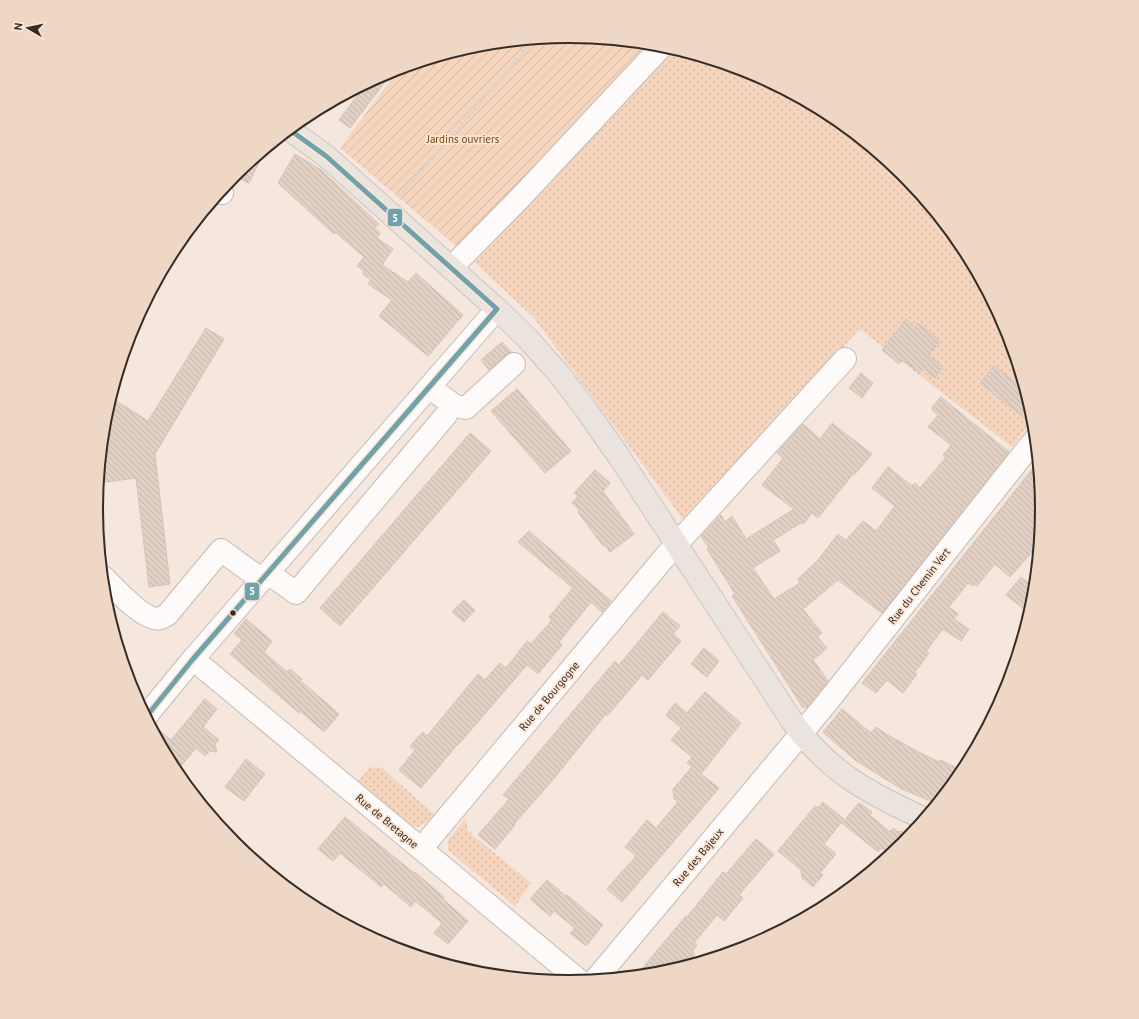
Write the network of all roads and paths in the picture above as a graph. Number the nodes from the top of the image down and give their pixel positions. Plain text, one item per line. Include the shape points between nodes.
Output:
1 (530, 45) edge
2 (657, 51) edge
3 (294, 133) edge
4 (387, 211) junction
5 (451, 268) junction
6 (497, 309) junction
7 (845, 359) dead end
8 (514, 364) dead end
9 (430, 387) junction
10 (446, 415) dead end
11 (1031, 444) edge
12 (676, 544) junction
13 (265, 576) junction
14 (109, 583) edge
15 (193, 659) junction
16 (149, 712) edge
17 (801, 734) junction
18 (920, 817) edge
19 (421, 849) junction
20 (599, 975) edge
21 (574, 976) edge

1 - 4 path
2 - 5 street
3 - 4 main road via 326,156
4 - 5 main road
5 - 6 main road
6 - 9 street
6 - 12 main road via 528,339 567,384 620,458
7 - 12 street, Rue de Bourgogne
8 - 9 street via 466,408 454,406
9 - 13 street
10 - 13 street via 296,593
11 - 17 street, Rue du Chemin Vert
12 - 17 main road
12 - 19 street, Rue de Bourgogne
13 - 14 street via 221,550 167,615 161,618 150,617 135,608
13 - 15 street
15 - 16 street
15 - 19 street, Rue de Bretagne
17 - 18 main road via 848,778
17 - 20 street, Rue des Bajeux
19 - 21 street, Rue de Bretagne

